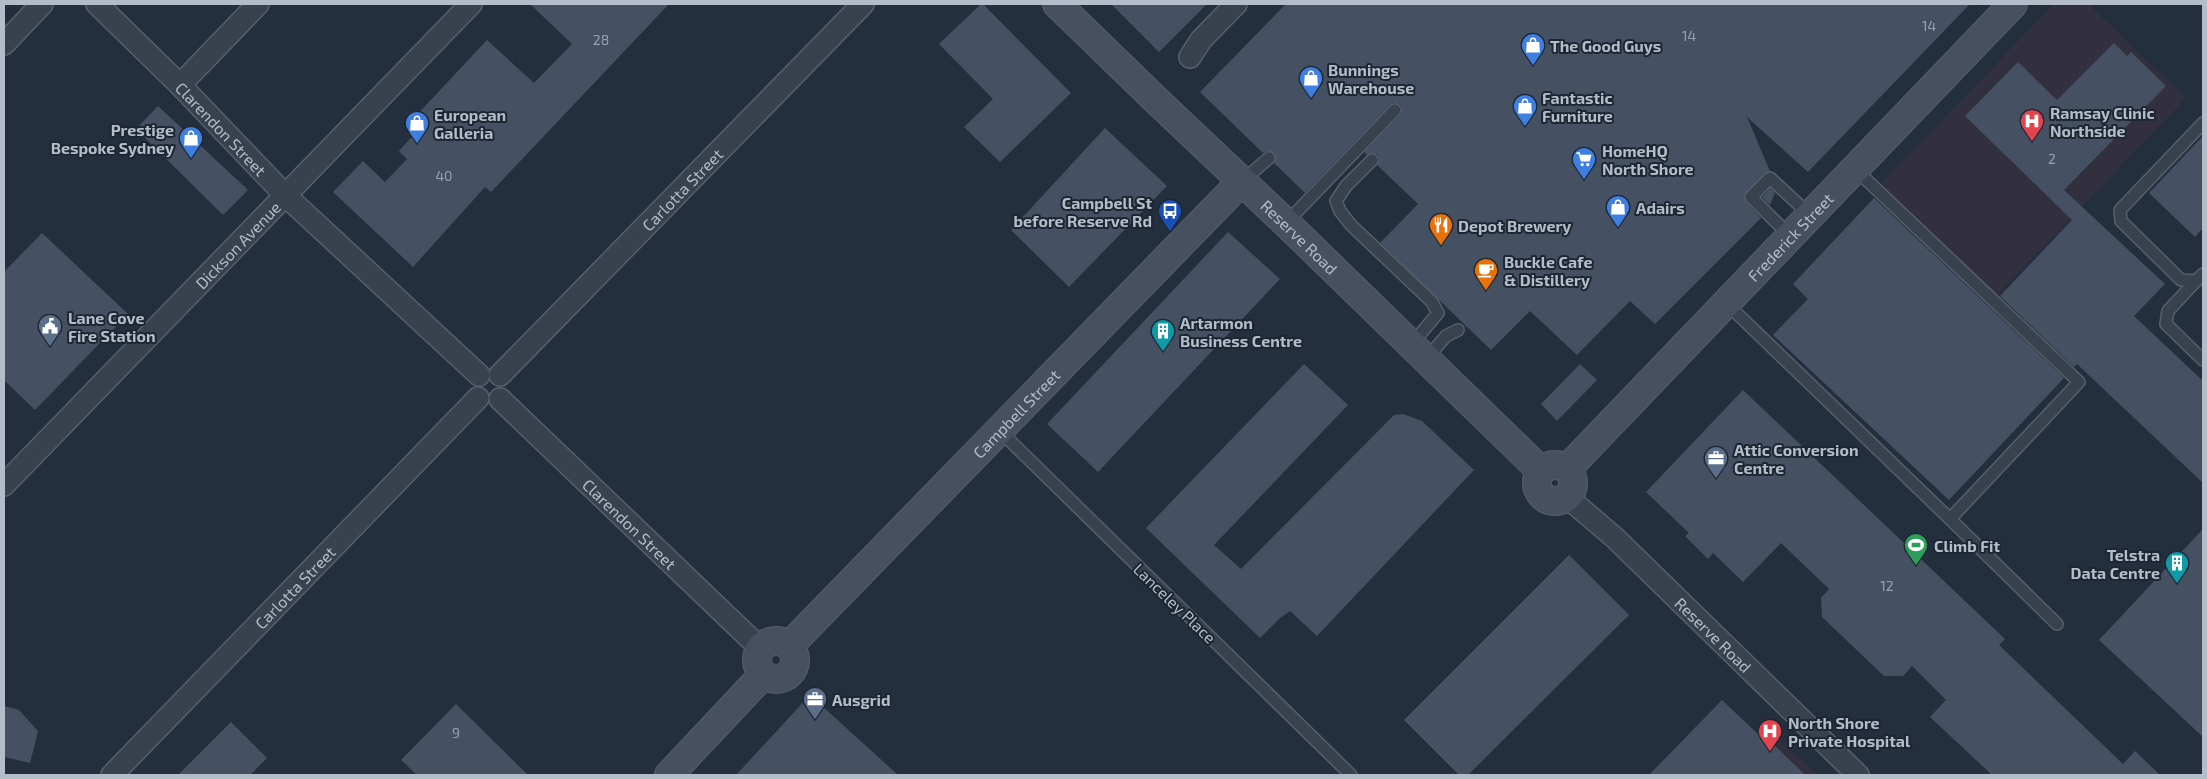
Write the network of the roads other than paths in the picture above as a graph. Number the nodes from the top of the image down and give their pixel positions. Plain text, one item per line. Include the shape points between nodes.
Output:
1 (42, 4) edge
2 (96, 4) edge
3 (258, 4) edge
4 (471, 4) edge
5 (863, 4) edge
6 (1057, 4) edge
7 (1236, 4) edge
8 (2013, 4) edge
9 (4, 44) edge
10 (1190, 57) dead end
11 (180, 85) junction
12 (1395, 110) dead end
13 (2203, 123) edge
14 (1269, 158) dead end
15 (1372, 160) dead end
16 (1854, 169) junction
17 (1242, 181) junction
18 (286, 196) junction
19 (1810, 215) junction
20 (1286, 222) junction
21 (1790, 236) junction
22 (2200, 278) edge
23 (1726, 303) junction
24 (1458, 330) dead end
25 (1418, 352) junction
26 (2203, 360) edge
27 (490, 375) junction
28 (478, 398) junction
29 (500, 399) junction
30 (1000, 431) junction
31 (1554, 470) junction
32 (4, 486) edge
33 (1566, 497) joint
34 (1950, 519) junction
35 (2056, 624) dead end
36 (789, 646) junction
37 (760, 648) junction
38 (763, 675) junction
39 (112, 775) edge
40 (669, 775) edge
41 (1351, 775) edge
42 (1858, 775) edge

1 - 9 street
2 - 11 street, Clarendon Street
3 - 11 street
4 - 18 street, Dickson Avenue
5 - 27 street, Carlotta Street
6 - 17 street, Reserve Road
7 - 10 street via 1201,40
8 - 16 street, Frederick Street
11 - 18 street, Clarendon Street
12 - 20 lane
13 - 22 lane via 2120,210 2121,221 2181,280
14 - 17 lane
15 - 25 lane via 1336,200 1351,225 1432,302 1438,314
16 - 19 street, Frederick Street
16 - 34 lane via 2079,382
17 - 20 street, Reserve Road
17 - 30 street, Campbell Street
18 - 27 street, Clarendon Street
18 - 32 street, Dickson Avenue
19 - 21 street, Frederick Street
19 - 21 lane via 1770,178 1751,197
20 - 25 street, Reserve Road
21 - 23 street, Frederick Street
22 - 26 lane via 2168,312 2166,324
23 - 31 street, Frederick Street
23 - 34 lane
24 - 25 lane
25 - 31 street, Reserve Road
27 - 28 street via 476,379 474,389
27 - 29 street via 505,384 504,395
28 - 29 street via 489,403
28 - 39 street, Carlotta Street
29 - 37 street, Clarendon Street
30 - 36 street, Campbell Street
30 - 41 lane, Lanceley Place
31 - 33 street via 1536,482 1540,494 1555,502
33 - 42 street, Reserve Road via 1616,538
34 - 35 lane
36 - 37 street via 771,642
36 - 38 street via 795,658 787,675 775,679
37 - 38 street via 757,665
38 - 40 street

